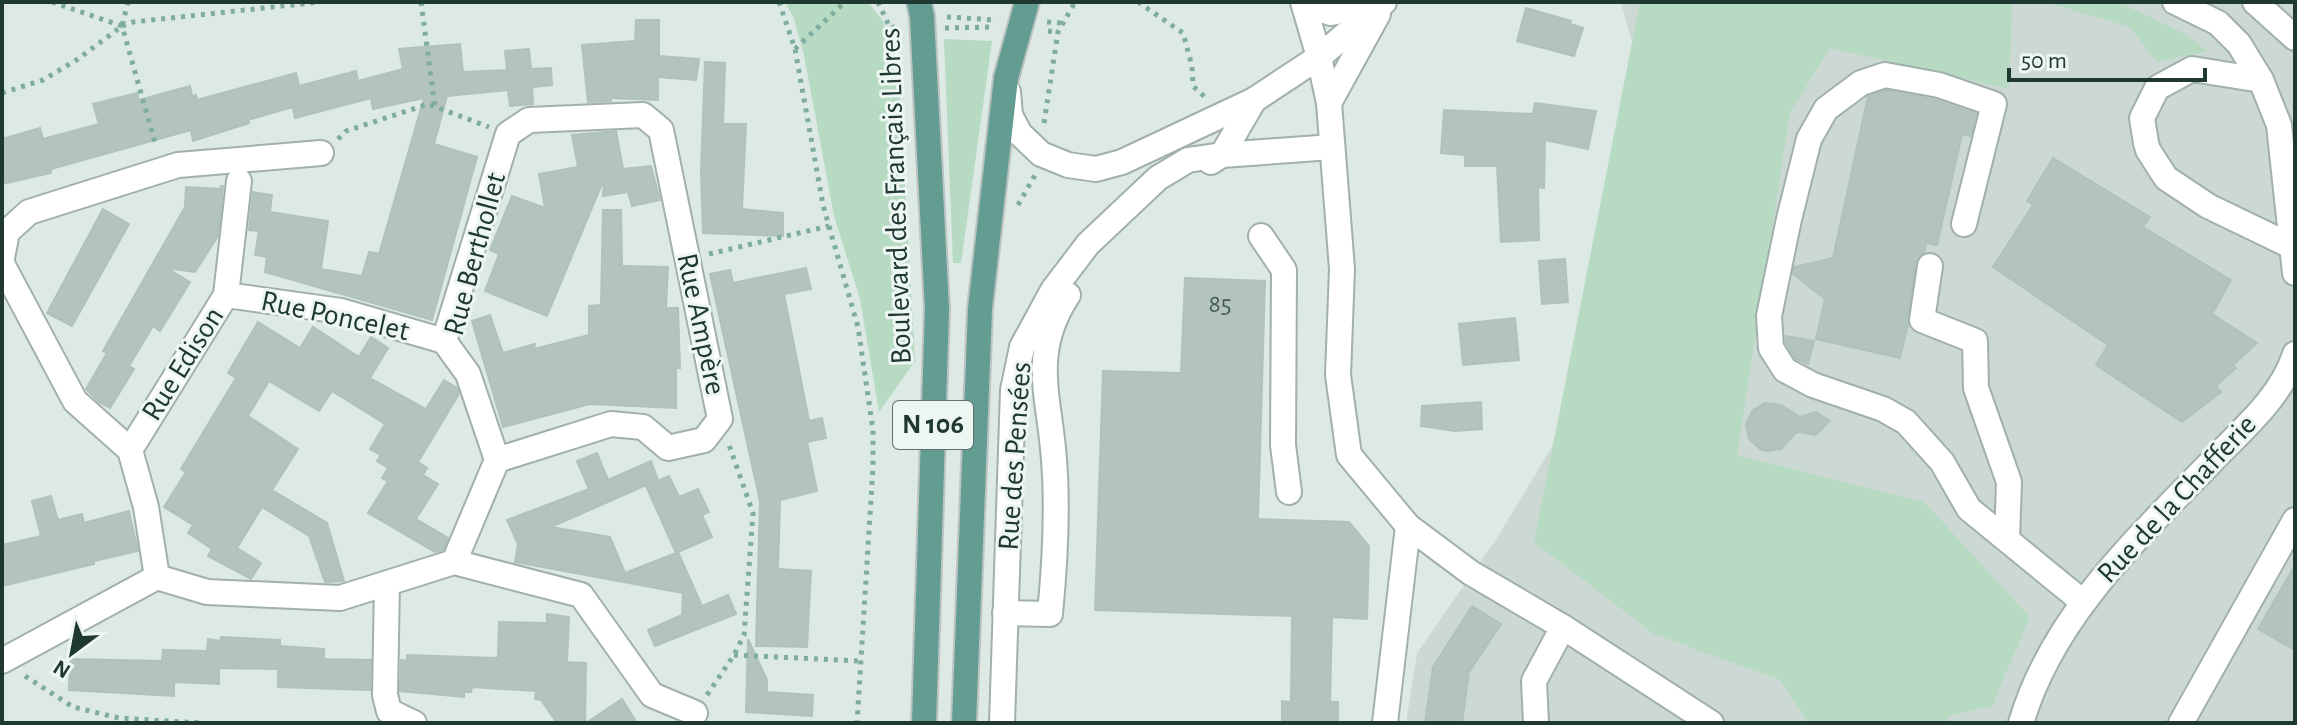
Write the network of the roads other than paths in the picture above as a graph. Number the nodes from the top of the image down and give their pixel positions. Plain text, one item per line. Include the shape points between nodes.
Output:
1 (1383, 2) edge
2 (2175, 2) edge
3 (2255, 2) edge
4 (1303, 3) edge
5 (1024, 12) edge
6 (921, 18) edge
7 (2295, 38) edge
8 (1319, 57) junction
9 (1006, 78) junction
10 (2261, 80) junction
11 (1254, 100) junction
12 (1329, 103) junction
13 (2287, 128) edge
14 (508, 134) joint
15 (1332, 147) junction
16 (321, 153) road end
17 (1222, 155) junction
18 (239, 181) dead end
19 (1964, 224) dead end
20 (1261, 236) dead end
21 (2291, 246) junction
22 (2, 258) edge
23 (2, 264) edge
24 (1930, 266) dead end
25 (2295, 273) edge
26 (226, 295) junction
27 (444, 341) junction
28 (2295, 354) edge
29 (130, 450) junction
30 (497, 460) junction
31 (1289, 492) dead end
32 (2295, 520) edge
33 (1408, 526) junction
34 (2007, 539) junction
35 (454, 562) junction
36 (157, 577) junction
37 (387, 584) junction
38 (2083, 602) junction
39 (1005, 613) junction
40 (1563, 627) junction
41 (3, 660) edge
42 (695, 713) road end
43 (414, 723) edge
44 (924, 723) edge
45 (964, 723) edge
46 (1002, 723) edge
47 (1385, 723) edge
48 (1536, 723) edge
49 (1711, 723) edge
50 (2021, 723) edge
51 (2181, 723) edge

1 - 4 street via 1331,13
1 - 8 street
1 - 12 street
2 - 10 street via 2218,23 2239,44
3 - 7 street
4 - 8 street
5 - 9 main road, N 106
6 - 44 main road, Boulevard des Français Libres / N 106 via 937,309
8 - 11 street
8 - 12 street
9 - 11 street via 1010,115 1020,134 1041,154 1096,169
9 - 45 main road, N 106 via 980,309
10 - 13 street
10 - 21 street via 2192,69 2157,88 2142,118 2146,143 2166,178 2208,206
11 - 17 street
12 - 15 street
13 - 21 street
14 - 27 street, Rue Berthollet
14 - 30 street, Rue Ampère via 529,120 643,115 661,130 720,419 704,440 668,448 643,427 611,424
15 - 17 street, Rue des Pensées
15 - 33 street via 1342,269 1338,375 1349,455
16 - 22 street via 178,165 29,212 7,232
17 - 39 street, Rue des Pensées via 1188,160 1158,178 1088,244 1053,290 1022,347 1013,390
17 - 39 street via 1133,218 1064,300 1044,354 1054,461 1050,614
18 - 26 street, Rue Edison
19 - 34 street via 1994,104 1939,85 1885,75 1861,83 1826,109 1809,139 1769,316 1771,348 1785,370 1906,422 1942,462 1969,509
20 - 31 street via 1284,270 1283,445
21 - 25 street
23 - 29 street via 75,401
24 - 34 street via 1922,320 1975,341 1976,388 2009,482
26 - 27 street, Rue Poncelet via 341,311
26 - 29 street, Rue Edison
27 - 30 street, Rue Berthollet via 468,374
28 - 38 street, Rue de la Chafferie via 2282,385
29 - 36 street
30 - 35 street
32 - 51 street
33 - 40 street via 1471,573
33 - 47 street
34 - 38 street
35 - 37 street
35 - 42 street via 581,595 652,695
36 - 37 street via 207,592 340,598
36 - 41 street
37 - 43 street via 385,695 389,711
38 - 50 street, Rue de la Chafferie via 2049,653
39 - 46 street, Rue des Pensées
40 - 48 street via 1534,681
40 - 49 street

